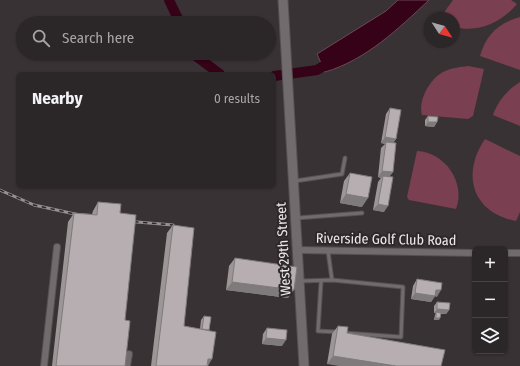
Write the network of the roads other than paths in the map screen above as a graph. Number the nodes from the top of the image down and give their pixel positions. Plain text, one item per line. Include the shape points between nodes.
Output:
1 (283, 0) edge
2 (344, 158) dead end
3 (294, 181) junction
4 (362, 213) dead end
5 (296, 218) junction
6 (57, 247) dead end
7 (297, 250) junction
8 (328, 251) junction
9 (472, 253) edge
10 (508, 253) edge
11 (520, 253) edge
12 (332, 280) junction
13 (299, 281) junction
14 (321, 282) junction
15 (128, 354) edge
16 (44, 366) edge
17 (127, 366) edge
18 (304, 366) edge

1 - 3 main road, West 29th Street
2 - 3 lane via 342,174
3 - 5 main road, West 29th Street
4 - 5 lane
5 - 7 main road, West 29th Street
6 - 16 street
7 - 8 street, Riverside Golf Club Road
7 - 13 main road, West 29th Street
8 - 9 street, Riverside Golf Club Road
8 - 12 lane
10 - 11 street
12 - 14 lane
12 - 14 lane via 403,287 401,336 318,331
13 - 14 lane
13 - 18 main road, West 29th Street
15 - 17 street

